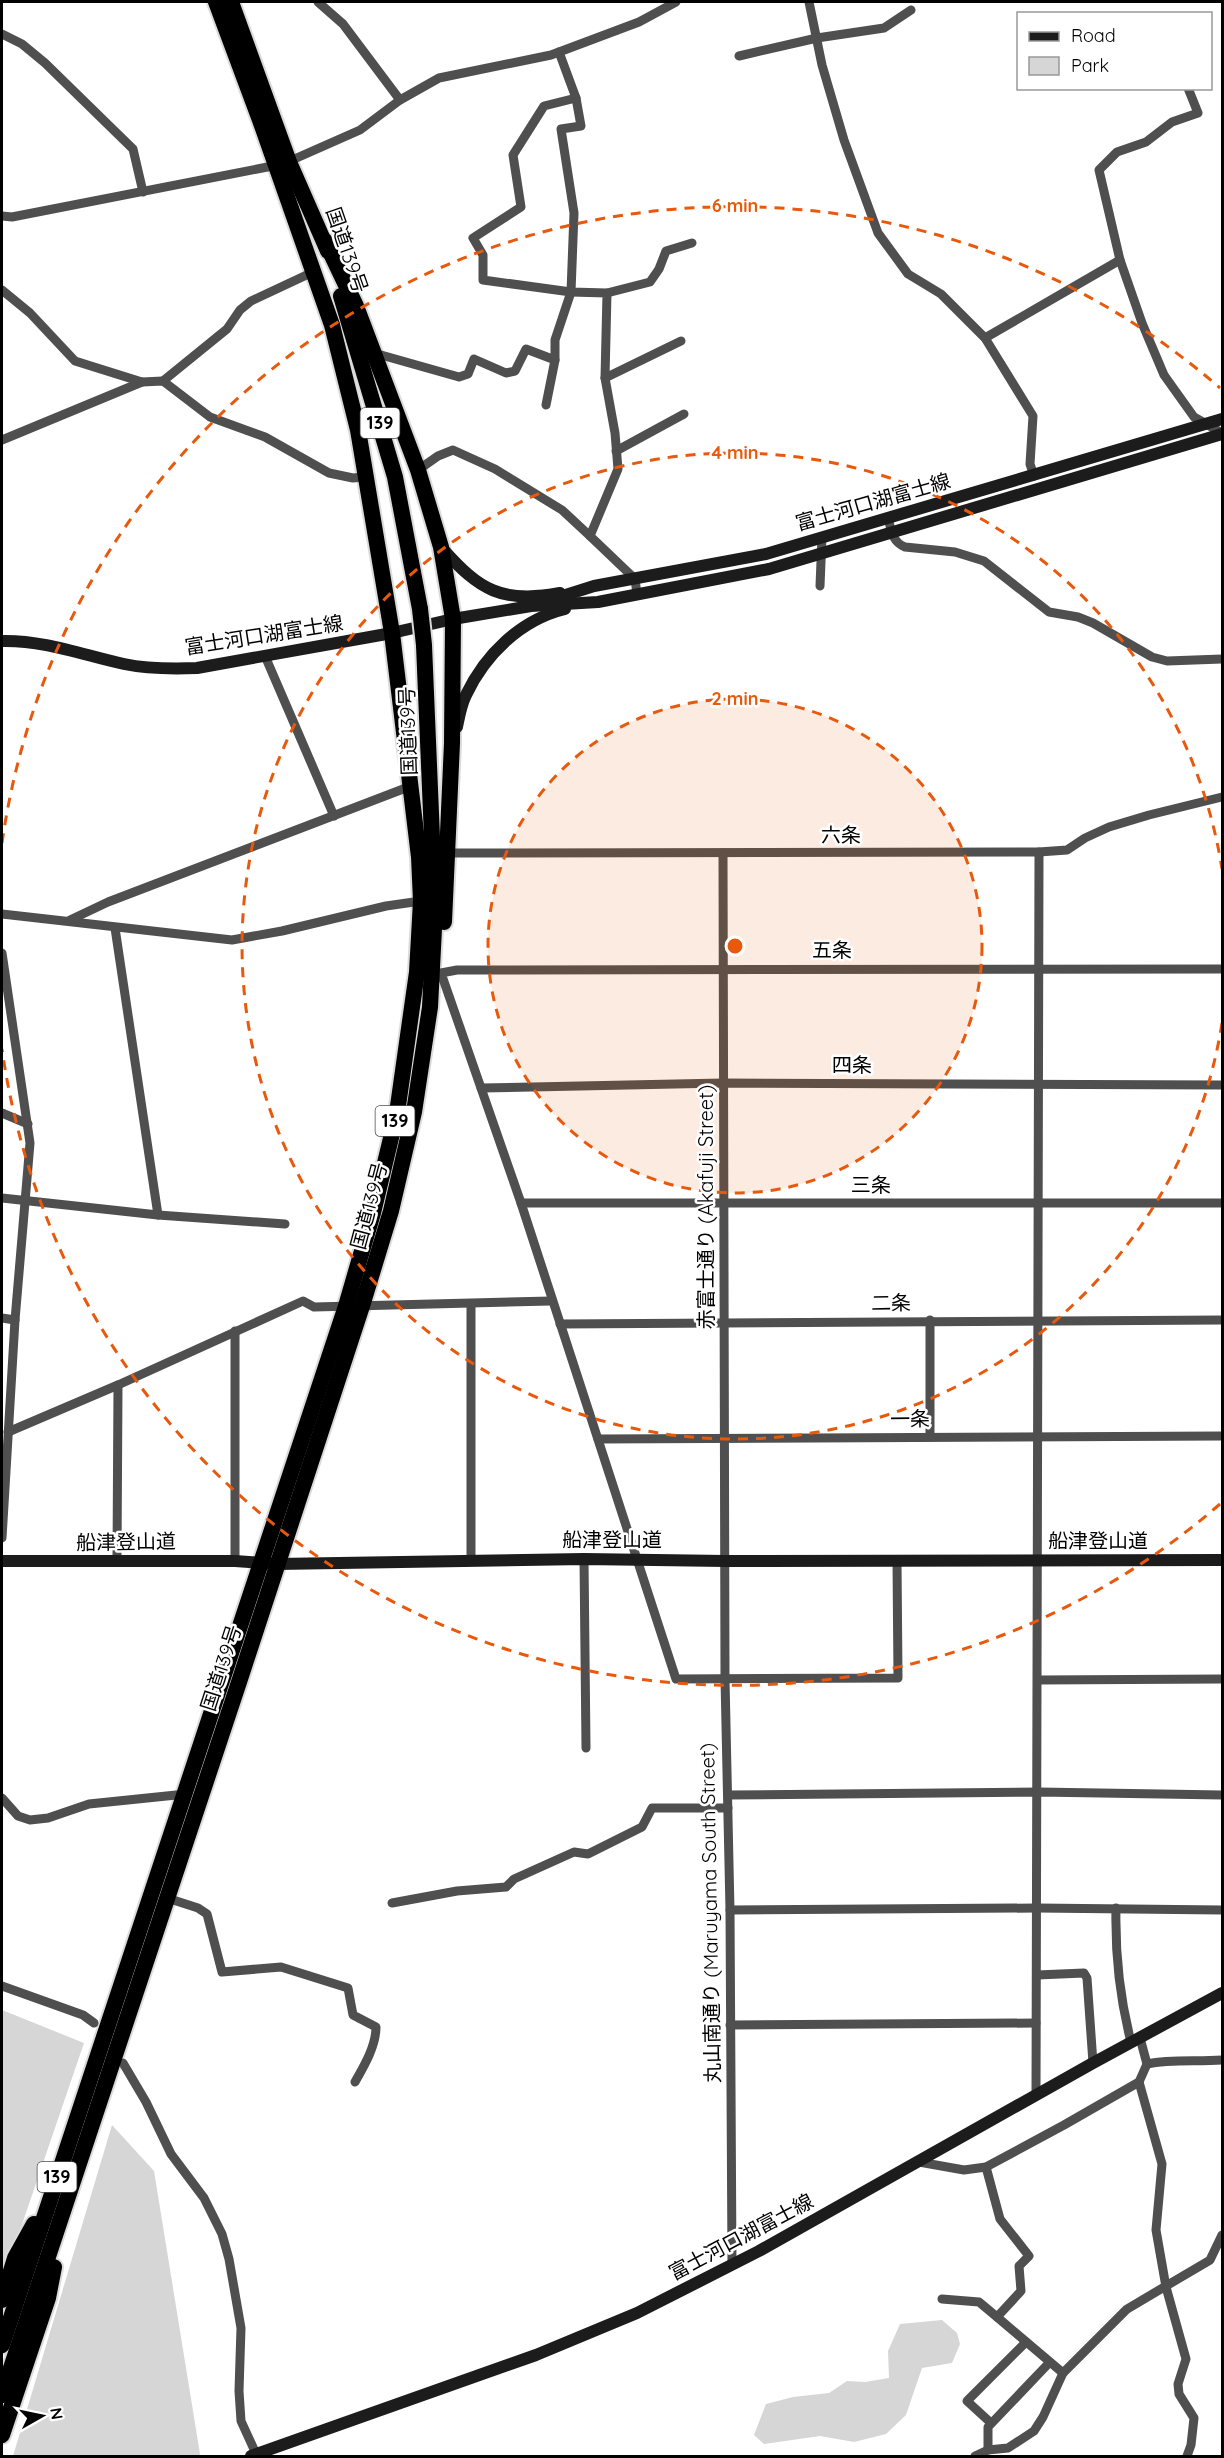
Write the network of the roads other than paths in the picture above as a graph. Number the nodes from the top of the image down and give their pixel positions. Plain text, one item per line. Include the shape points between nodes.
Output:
1 (216, 2) edge
2 (231, 2) edge
3 (318, 2) edge
4 (676, 2) edge
5 (809, 2) edge
6 (911, 10) dead end
7 (2, 34) edge
8 (817, 38) junction
9 (559, 52) junction
10 (739, 56) dead end
11 (1189, 90) edge
12 (576, 98) junction
13 (400, 100) junction
14 (282, 164) junction
15 (143, 192) junction
16 (2, 216) edge
17 (325, 241) junction
18 (692, 243) dead end
19 (1120, 260) junction
20 (314, 272) junction
21 (2, 290) edge
22 (571, 292) junction
23 (607, 293) junction
24 (985, 338) junction
25 (681, 341) dead end
26 (373, 353) junction
27 (555, 360) junction
28 (605, 378) junction
29 (163, 381) junction
30 (142, 382) junction
31 (546, 405) dead end
32 (684, 414) dead end
33 (1222, 419) edge
34 (1208, 424) junction
35 (1222, 434) edge
36 (2, 440) edge
37 (616, 451) junction
38 (418, 470) junction
39 (1034, 476) junction
40 (364, 477) junction
41 (888, 517) junction
42 (892, 532) junction
43 (590, 536) junction
44 (822, 537) junction
45 (441, 547) junction
46 (820, 554) junction
47 (635, 579) junction
48 (594, 586) junction
49 (820, 586) dead end
50 (637, 594) junction
51 (598, 602) junction
52 (531, 606) junction
53 (453, 619) junction
54 (392, 633) junction
55 (2, 641) edge
56 (265, 656) junction
57 (1222, 659) edge
58 (452, 743) junction
59 (411, 786) junction
60 (1222, 797) edge
61 (334, 816) junction
62 (1039, 852) junction
63 (449, 853) junction
64 (723, 853) junction
65 (421, 902) junction
66 (2, 914) edge
67 (70, 921) junction
68 (115, 928) junction
69 (2, 953) edge
70 (723, 968) junction
71 (1039, 968) junction
72 (1222, 969) edge
73 (441, 973) junction
74 (430, 1006) junction
75 (723, 1083) junction
76 (1038, 1083) junction
77 (1222, 1085) edge
78 (481, 1088) junction
79 (2, 1113) edge
80 (28, 1124) junction
81 (2, 1198) edge
82 (26, 1200) junction
83 (520, 1203) junction
84 (723, 1203) junction
85 (1037, 1203) junction
86 (1222, 1203) edge
87 (158, 1215) junction
88 (285, 1224) dead end
89 (551, 1301) junction
90 (471, 1305) junction
91 (354, 1306) junction
92 (2, 1318) edge
93 (15, 1320) junction
94 (930, 1320) junction
95 (1222, 1320) edge
96 (1038, 1321) junction
97 (724, 1323) junction
98 (560, 1324) junction
99 (236, 1331) junction
100 (118, 1385) junction
101 (1039, 1436) junction
102 (1222, 1436) edge
103 (930, 1437) junction
104 (6, 1438) edge
105 (598, 1439) junction
106 (725, 1439) junction
107 (2, 1538) edge
108 (584, 1559) junction
109 (636, 1559) junction
110 (1039, 1560) junction
111 (1222, 1560) edge
112 (2, 1561) edge
113 (117, 1561) junction
114 (235, 1561) junction
115 (897, 1561) junction
116 (471, 1562) junction
117 (725, 1562) junction
118 (269, 1564) junction
119 (724, 1679) junction
120 (1222, 1679) edge
121 (1038, 1680) junction
122 (586, 1748) dead end
123 (1039, 1792) junction
124 (186, 1794) junction
125 (1222, 1795) edge
126 (728, 1796) junction
127 (2, 1798) edge
128 (728, 1808) junction
129 (167, 1898) junction
130 (392, 1903) dead end
131 (1037, 1908) junction
132 (1116, 1908) junction
133 (730, 1910) junction
134 (1222, 1910) edge
135 (1037, 1975) junction
136 (2, 1986) edge
137 (1222, 1993) edge
138 (94, 2023) dead end
139 (1036, 2023) junction
140 (730, 2025) junction
141 (1136, 2040) junction
142 (1222, 2060) edge
143 (123, 2063) dead end
144 (1093, 2063) junction
145 (1147, 2064) junction
146 (355, 2082) dead end
147 (1139, 2082) junction
148 (1036, 2096) junction
149 (919, 2163) junction
150 (986, 2167) junction
151 (61, 2193) junction
152 (1222, 2235) edge
153 (732, 2264) junction
154 (1166, 2287) junction
155 (942, 2299) dead end
156 (2, 2300) edge
157 (997, 2317) junction
158 (1026, 2342) junction
159 (2, 2345) edge
160 (1049, 2363) junction
161 (1063, 2373) junction
162 (2, 2395) edge
163 (991, 2423) junction
164 (2, 2435) edge
165 (988, 2450) junction
166 (1010, 2452) edge
167 (255, 2456) edge
168 (975, 2457) edge
169 (1187, 2457) edge

1 - 14 highway, 国道139号 / 139
2 - 14 highway, 国道139号 / 139
3 - 13 street via 343,24
4 - 9 street via 639,22
5 - 8 street
6 - 8 street via 884,28
7 - 15 street via 45,63 133,149
8 - 10 street
8 - 24 street via 844,140 878,233 908,274 941,294
9 - 12 street
9 - 13 street via 439,78
11 - 19 street via 1198,113 1172,122 1146,142 1117,152 1100,170
12 - 22 street via 581,126 561,129 574,213
12 - 22 street via 544,106 513,155 521,207 473,238 483,255 483,279
13 - 14 street via 360,130
14 - 15 street
14 - 17 highway, 国道139号 / 139
14 - 20 highway, 国道139号 / 139
15 - 16 street
17 - 26 highway
17 - 74 highway, 国道139号 / 139, bridge via 395,477 420,609 435,909
18 - 23 street via 666,251 650,282
19 - 24 street
19 - 34 street via 1164,375 1194,417
20 - 29 street via 251,301 227,329
20 - 40 highway, 国道139号 / 139 via 332,325 358,430
21 - 30 street via 30,313 75,361
22 - 23 street
22 - 27 street via 555,340
23 - 28 street
24 - 39 street via 1033,416 1030,464
25 - 28 street
26 - 27 street via 459,377 468,374 474,359 506,373 515,371 526,349
26 - 38 highway
27 - 31 street
28 - 37 street
29 - 30 street
29 - 40 street via 210,417 265,437 329,473
30 - 36 street
32 - 37 street
33 - 34 main road, 富士河口湖富士線
34 - 35 street
34 - 39 main road, 富士河口湖富士線
35 - 42 main road, 富士河口湖富士線
37 - 43 street via 618,469
38 - 43 street via 453,450 464,454 562,510
38 - 45 highway
39 - 41 main road, 富士河口湖富士線
40 - 54 highway, 国道139号 / 139
41 - 42 street
41 - 44 main road, 富士河口湖富士線
42 - 46 main road, 富士河口湖富士線
42 - 57 street via 898,544 905,547 955,552 984,561 1049,612 1094,623 1152,657
43 - 47 street
44 - 46 street
44 - 47 main road, 富士河口湖富士線 via 735,561
45 - 48 main road via 466,575 494,592 526,597
45 - 53 highway
46 - 49 street
46 - 50 main road, 富士河口湖富士線 via 736,576
47 - 48 main road, 富士河口湖富士線
47 - 50 street
48 - 52 main road, 富士河口湖富士線
50 - 51 main road, 富士河口湖富士線
51 - 52 main road, 富士河口湖富士線
51 - 58 main road via 543,616 508,638 484,665 465,697
52 - 53 main road, 富士河口湖富士線
53 - 54 main road, 富士河口湖富士線
53 - 58 highway
54 - 56 main road, 富士河口湖富士線
54 - 59 highway, 国道139号 / 139
55 - 56 main road, 富士河口湖富士線 via 63,648 125,664 166,669 197,668
56 - 61 street
58 - 63 highway
59 - 61 street
59 - 65 highway, 国道139号 / 139
60 - 62 street, 六条 via 1109,827 1066,850
61 - 67 street via 108,902
62 - 64 street, 六条
62 - 71 street
63 - 64 street, 六条
63 - 73 highway
64 - 70 street, 赤富士通り (Akafuji Street)
65 - 68 street via 232,940
65 - 91 highway, 国道139号 / 139 via 417,972 397,1113
66 - 67 street
67 - 68 street
68 - 87 street
69 - 80 street
70 - 71 street, 五条
70 - 73 street, 五条
70 - 75 street, 赤富士通り (Akafuji Street)
71 - 72 street, 五条
71 - 76 street
73 - 74 highway
73 - 78 street
74 - 91 highway, 国道139号 / 139 via 414,1112 391,1211
75 - 76 street, 四条
75 - 78 street, 四条
75 - 84 street, 赤富士通り (Akafuji Street)
76 - 77 street, 四条
76 - 85 street
78 - 83 street
79 - 80 street
80 - 82 street
81 - 82 street
82 - 87 street
82 - 93 street
83 - 84 street, 三条
83 - 89 street
84 - 85 street, 三条
84 - 97 street, 赤富士通り (Akafuji Street)
85 - 86 street, 三条
85 - 96 street
87 - 88 street
89 - 90 street
89 - 98 street
90 - 91 street
90 - 116 street
91 - 99 street via 314,1307 303,1301
91 - 118 highway, 国道139号 / 139
92 - 93 street
93 - 104 street
94 - 96 street, 二条
94 - 97 street, 二条
94 - 103 street
95 - 96 street, 二条
96 - 101 street
97 - 98 street, 二条
97 - 106 street, 赤富士通り (Akafuji Street)
98 - 105 street
99 - 100 street
99 - 114 street
100 - 104 street
100 - 113 street
101 - 102 street, 一条
101 - 103 street, 一条
101 - 110 street
103 - 106 street, 一条
104 - 107 street
105 - 106 street, 一条
105 - 109 street
106 - 117 street, 赤富士通り (Akafuji Street)
108 - 109 main road, 船津登山道
108 - 116 main road, 船津登山道
108 - 122 street
109 - 117 main road, 船津登山道
109 - 119 street via 676,1679
110 - 111 main road, 船津登山道
110 - 115 main road, 船津登山道
110 - 121 street
112 - 113 main road, 船津登山道
113 - 114 main road, 船津登山道
114 - 118 main road, 船津登山道
115 - 117 main road, 船津登山道
115 - 119 street via 898,1678
116 - 118 main road, 船津登山道
117 - 119 street, 丸山南通り (Maruyama South Street)
118 - 124 highway, 国道139号 / 139
118 - 129 highway, 国道139号 / 139
119 - 126 street, 丸山南通り (Maruyama South Street)
120 - 121 street
121 - 123 street
123 - 125 street
123 - 126 street
123 - 131 street
124 - 127 street via 88,1804 30,1820 18,1816
124 - 151 highway, 国道139号 / 139
126 - 128 street, 丸山南通り (Maruyama South Street)
128 - 130 street via 652,1808 642,1827 588,1854 574,1852 514,1879 506,1887
128 - 133 street, 丸山南通り (Maruyama South Street)
129 - 146 street via 207,1914 222,1972 280,1967 348,1988 353,2014 376,2027
129 - 151 highway, 国道139号 / 139
131 - 132 street
131 - 133 street
131 - 135 street
132 - 134 street
132 - 141 street via 1115,1935 1126,2020
133 - 140 street, 丸山南通り (Maruyama South Street)
135 - 139 street
135 - 144 street via 1084,1973
136 - 138 street via 83,2015
137 - 141 main road, 富士河口湖富士線
139 - 140 street
139 - 148 street
140 - 153 street, 丸山南通り (Maruyama South Street)
141 - 144 main road, 富士河口湖富士線
141 - 145 street
142 - 145 street via 1170,2059
143 - 167 street via 171,2154 204,2198 222,2234 241,2328 241,2421
144 - 148 main road, 富士河口湖富士線
145 - 147 street
147 - 150 street
147 - 154 street via 1162,2163 1156,2229
148 - 149 main road, 富士河口湖富士線
149 - 150 street via 964,2170
149 - 153 main road, 富士河口湖富士線
150 - 157 street via 1000,2218 1029,2256 1019,2266 1021,2291
151 - 156 highway via 15,2258
151 - 159 highway, 国道139号 / 139
151 - 162 highway, 国道139号 / 139
151 - 164 highway via 48,2298
152 - 154 street via 1209,2260
153 - 167 main road, 富士河口湖富士線 via 587,2334
154 - 161 street via 1127,2309
154 - 169 street via 1186,2359 1179,2394 1194,2418
155 - 157 street via 979,2302
157 - 158 street
158 - 160 street
158 - 163 street via 967,2401
160 - 161 street
160 - 163 street
161 - 166 street via 1034,2431
163 - 165 street via 986,2434
165 - 166 street
165 - 168 street

